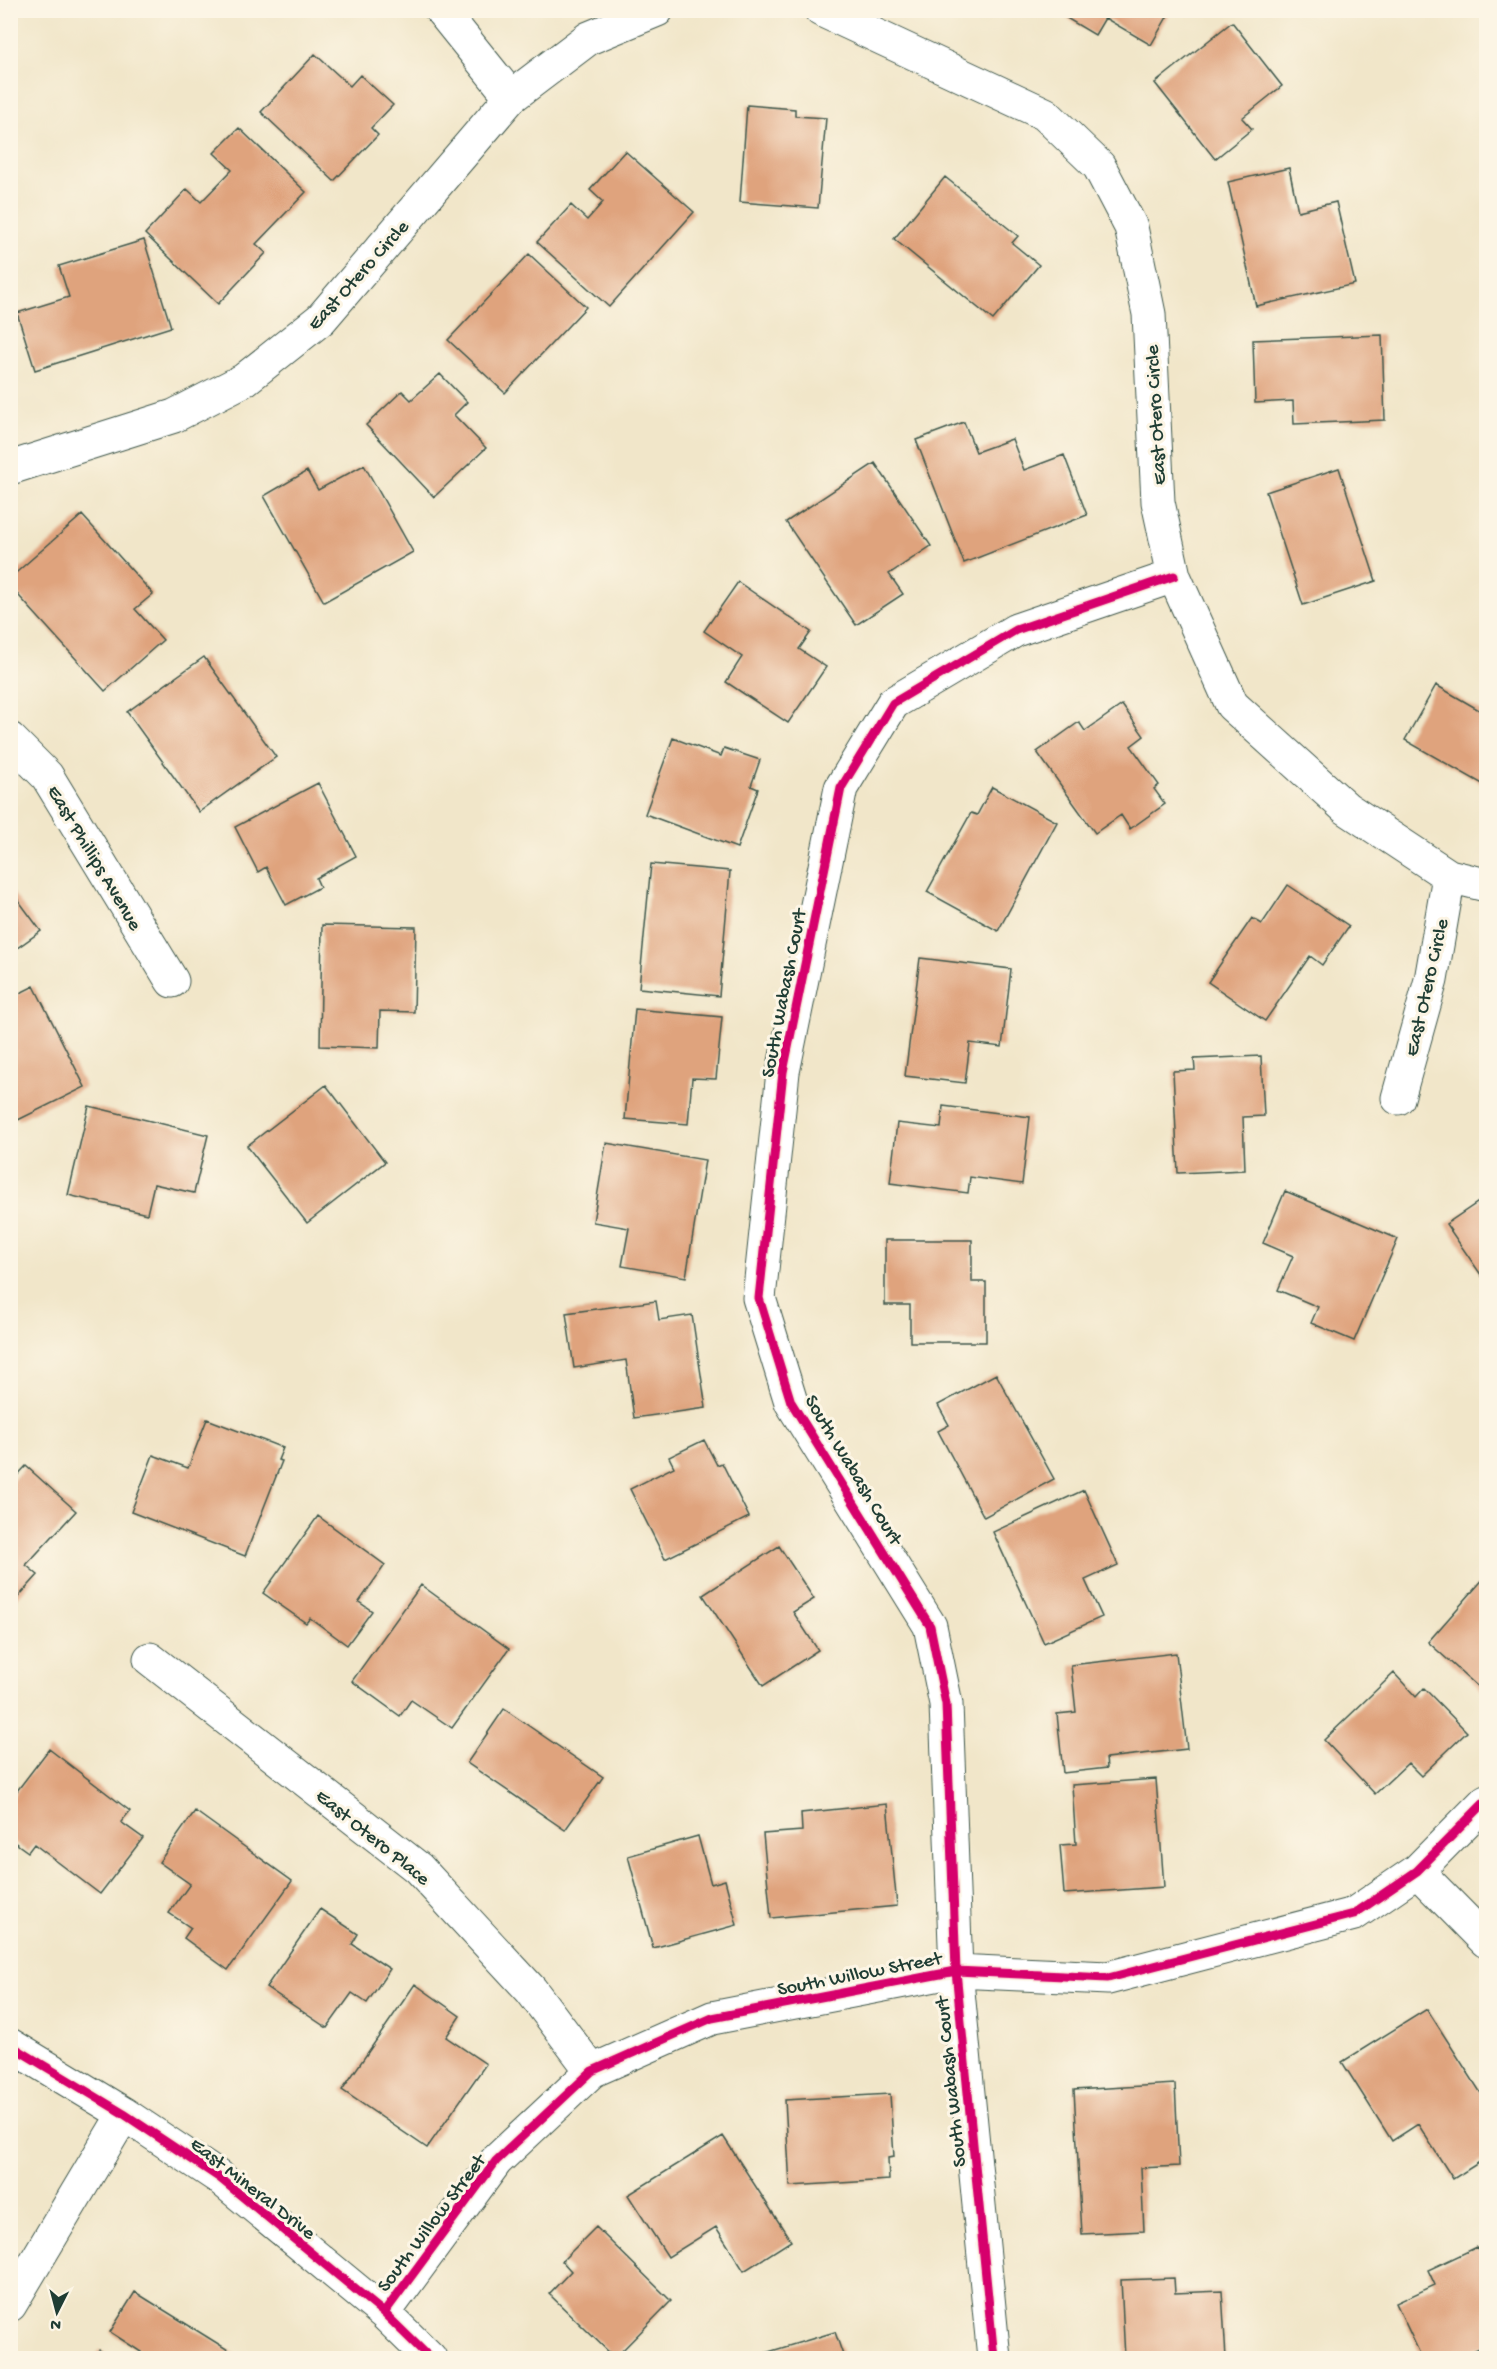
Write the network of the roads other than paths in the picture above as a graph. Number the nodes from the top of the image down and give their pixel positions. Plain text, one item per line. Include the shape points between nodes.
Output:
1 (441, 10) edge
2 (657, 10) edge
3 (821, 10) edge
4 (511, 97) junction
5 (10, 468) edge
6 (1174, 576) junction
7 (10, 739) edge
8 (1449, 876) junction
9 (1486, 885) edge
10 (172, 981) dead end
11 (1398, 1098) dead end
12 (150, 1659) dead end
13 (1486, 1801) edge
14 (1418, 1871) junction
15 (1486, 1941) edge
16 (956, 1971) junction
17 (10, 2045) edge
18 (592, 2071) junction
19 (124, 2114) junction
20 (10, 2305) edge
21 (384, 2313) junction
22 (430, 2358) edge
23 (994, 2358) edge

1 - 4 street
2 - 4 street, East Otero Circle via 589,38
3 - 6 street, East Otero Circle via 1046,114 1099,166 1131,227 1149,314 1158,502
4 - 5 street, East Otero Circle via 321,320 244,380 174,416
6 - 8 street, East Otero Circle via 1232,705 1346,808
6 - 16 street, South Wabash Court via 1016,630 893,703 842,788 783,1072 759,1298 791,1402 930,1626 946,1704
7 - 10 street, East Phillips Avenue via 46,776
8 - 9 street, East Otero Circle
8 - 11 street, East Otero Circle via 1431,980
12 - 18 street, East Otero Place via 418,1868 531,1990
13 - 14 street, South Willow Street
14 - 15 street
14 - 16 street, South Willow Street via 1354,1914 1108,1978
16 - 18 street, South Willow Street via 712,2018
16 - 23 street, South Wabash Court
17 - 19 street, East Mineral Drive
18 - 21 street, South Willow Street via 496,2161
19 - 20 street
19 - 21 street, East Mineral Drive via 220,2178
21 - 22 street, East Mineral Drive

